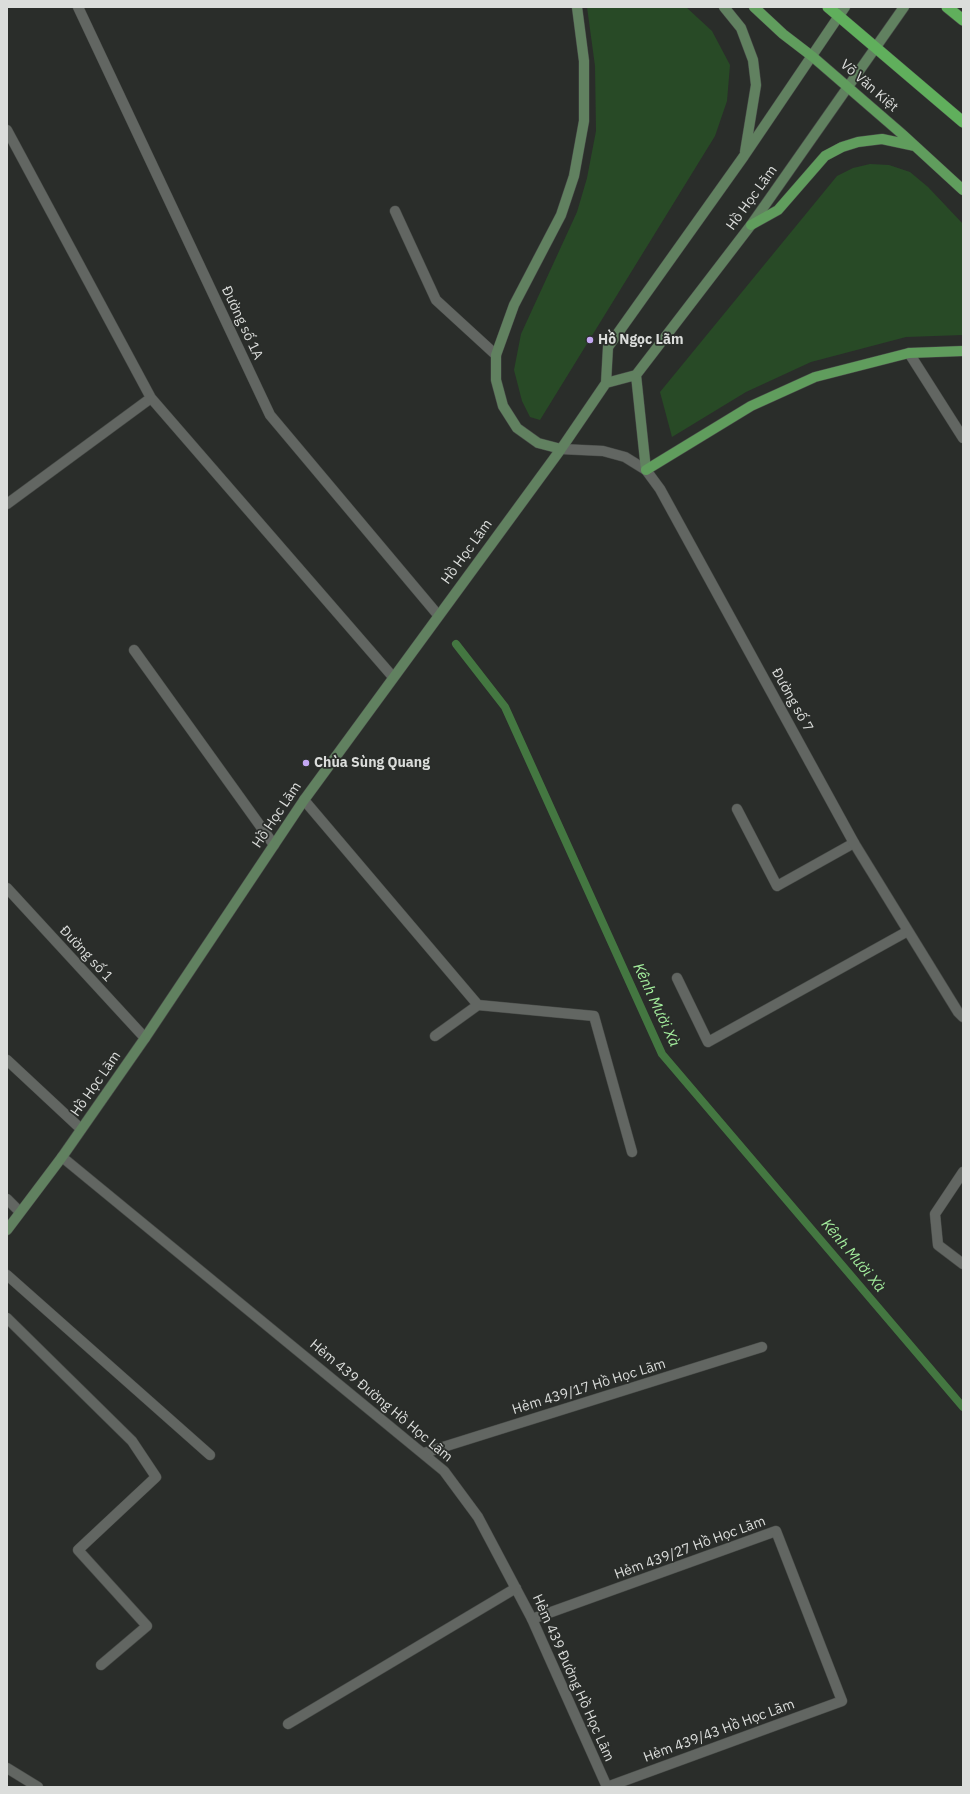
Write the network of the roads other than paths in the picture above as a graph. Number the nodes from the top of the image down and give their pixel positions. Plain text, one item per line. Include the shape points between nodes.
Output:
1 (78, 7) edge
2 (577, 7) edge
3 (724, 7) edge
4 (754, 7) edge
5 (828, 7) edge
6 (904, 7) edge
7 (947, 7) edge
8 (842, 12) edge
9 (963, 20) edge
10 (876, 48) junction
11 (813, 56) junction
12 (848, 87) junction
13 (963, 122) edge
14 (7, 130) edge
15 (916, 146) junction
16 (744, 156) junction
17 (963, 190) edge
18 (395, 211) dead end
19 (751, 225) junction
20 (963, 351) edge
21 (909, 353) junction
22 (496, 355) junction
23 (636, 375) junction
24 (606, 383) junction
25 (151, 398) junction
26 (963, 438) edge
27 (561, 449) junction
28 (646, 470) junction
29 (7, 504) edge
30 (438, 615) junction
31 (134, 650) dead end
32 (392, 677) junction
33 (304, 800) junction
34 (737, 809) dead end
35 (854, 843) junction
36 (274, 845) junction
37 (7, 888) edge
38 (908, 930) junction
39 (677, 978) dead end
40 (478, 1006) junction
41 (963, 1017) edge
42 (435, 1036) dead end
43 (144, 1038) junction
44 (7, 1060) edge
45 (81, 1129) junction
46 (632, 1152) dead end
47 (62, 1157) junction
48 (963, 1172) edge
49 (7, 1199) edge
50 (20, 1212) junction
51 (7, 1230) edge
52 (963, 1264) edge
53 (7, 1275) edge
54 (7, 1318) edge
55 (762, 1347) dead end
56 (424, 1453) junction
57 (210, 1455) dead end
58 (516, 1588) junction
59 (532, 1619) junction
60 (101, 1665) dead end
61 (842, 1701) joint
62 (288, 1724) dead end
63 (7, 1768) edge
64 (38, 1786) edge
65 (607, 1787) edge

1 - 30 street, Đường số 1A via 270,415
2 - 22 main road via 584,61 584,121 574,176 561,214 514,305
3 - 16 main road via 741,28 753,60 756,85
4 - 11 main road, Võ Văn Kiệt via 783,34
5 - 8 highway
6 - 10 main road, Hồ Học Lãm
7 - 9 highway
8 - 10 highway
8 - 11 main road
10 - 12 main road, Hồ Học Lãm
10 - 13 highway
11 - 12 main road, Võ Văn Kiệt
11 - 16 main road
12 - 15 main road, Võ Văn Kiệt
12 - 19 main road, Hồ Học Lãm
14 - 25 street
15 - 17 main road, Võ Văn Kiệt
15 - 19 main road via 882,139 842,147 825,156 778,210
16 - 24 main road via 608,347
18 - 22 street via 436,300
19 - 23 main road, Hồ Học Lãm
20 - 21 main road
21 - 26 street
21 - 28 main road via 815,377 751,406
22 - 27 main road via 496,380 503,406 516,428 538,443
23 - 24 main road
23 - 28 main road
24 - 27 main road, Hồ Học Lãm
25 - 29 street
25 - 32 street
27 - 28 street, Đường số 7 via 603,451 625,457
27 - 30 main road, Hồ Học Lãm
28 - 35 street, Đường số 7 via 660,489
30 - 32 main road, Hồ Học Lãm
31 - 36 street
32 - 33 main road, Hồ Học Lãm
33 - 36 main road, Hồ Học Lãm
33 - 40 street
34 - 35 street via 777,886
35 - 38 street, Đường số 7
36 - 43 main road, Hồ Học Lãm
37 - 43 street, Đường số 1
38 - 39 street via 708,1042
38 - 41 street, Đường số 7
40 - 42 street
40 - 46 street via 594,1016
43 - 45 main road, Hồ Học Lãm
44 - 45 street
45 - 47 main road, Hồ Học Lãm
47 - 50 main road, Hồ Học Lãm
47 - 56 street, Hẻm 439 Đường Hồ Học Lãm
48 - 52 street via 934,1214 938,1245
49 - 50 street
50 - 51 main road, Hồ Học Lãm
53 - 57 street
54 - 60 street via 132,1441 156,1477 78,1550 147,1626
55 - 56 street, Hẻm 439/17 Hồ Học Lãm
56 - 58 street, Hẻm 439 Đường Hồ Học Lãm via 444,1471 478,1517
58 - 59 street, Hẻm 439 Đường Hồ Học Lãm
58 - 62 street
59 - 61 street, Hẻm 439/27 Hồ Học Lãm via 776,1531
59 - 65 street, Hẻm 439 Đường Hồ Học Lãm
61 - 65 street, Hẻm 439/43 Hồ Học Lãm
63 - 64 street

